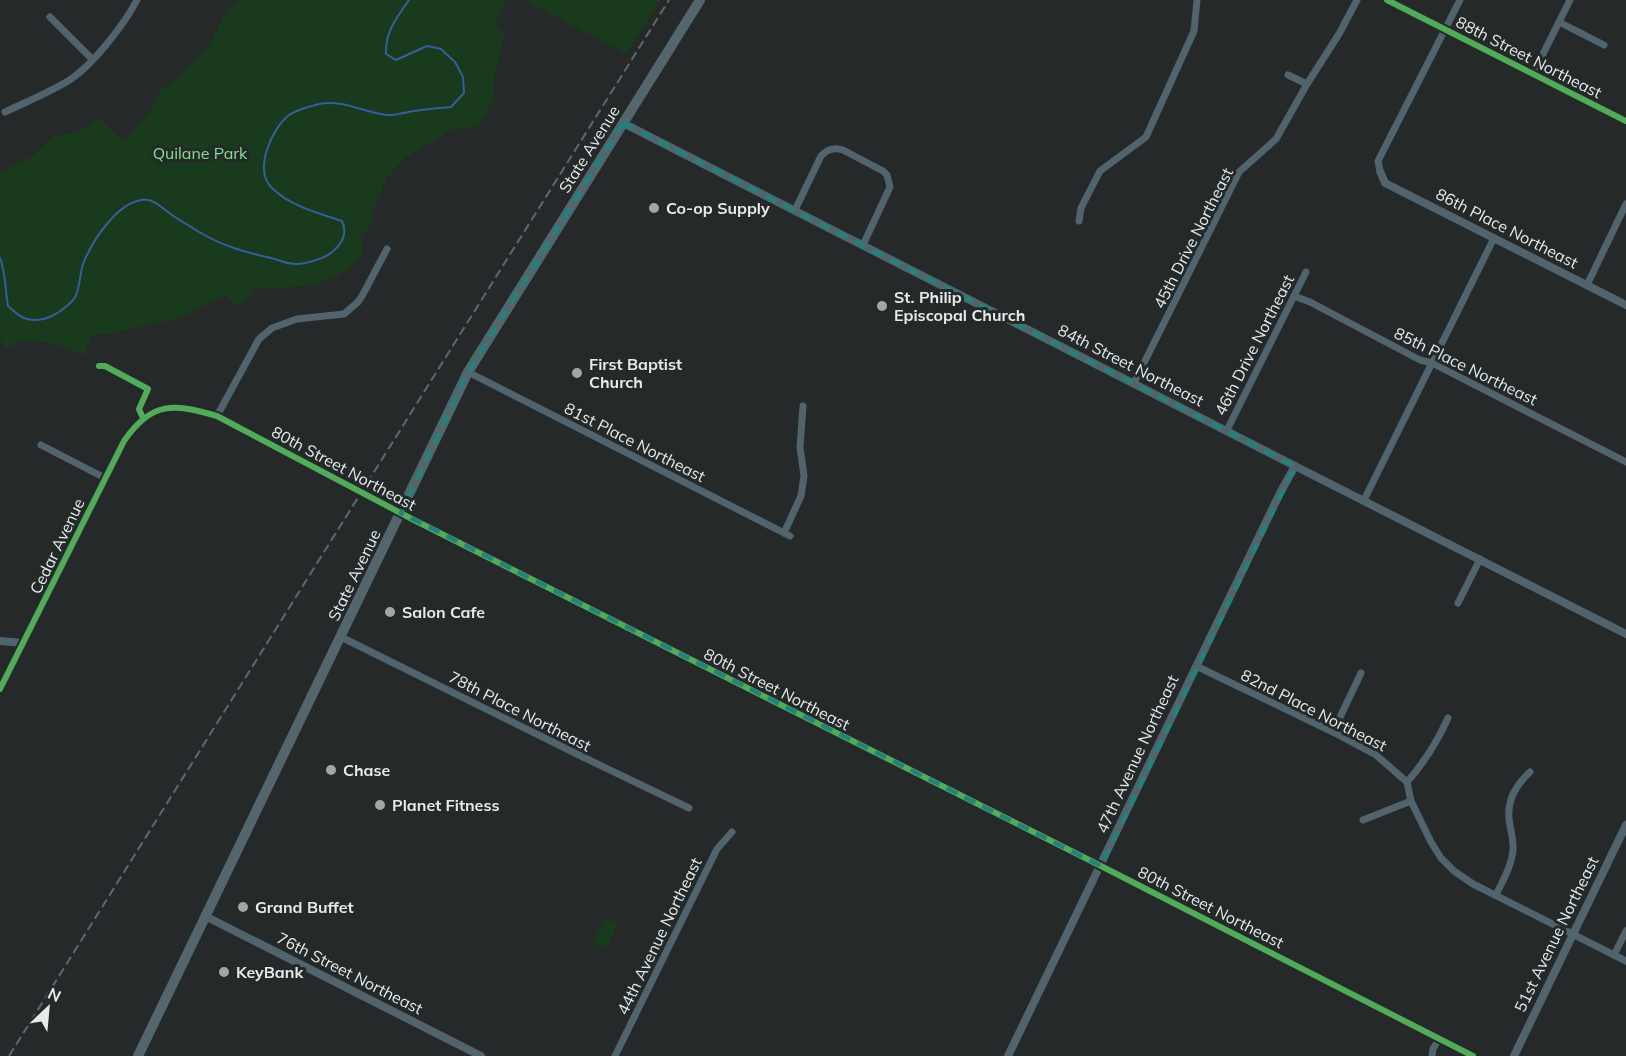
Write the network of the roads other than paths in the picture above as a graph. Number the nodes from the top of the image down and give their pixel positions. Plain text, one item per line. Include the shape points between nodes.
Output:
1 (136, 0) edge
2 (700, 0) edge
3 (1197, 0) edge
4 (1357, 0) edge
5 (1387, 0) edge
6 (1460, 0) edge
7 (1570, 0) edge
8 (50, 17) dead end
9 (1559, 22) junction
10 (1446, 30) junction
11 (1604, 45) dead end
12 (92, 59) junction
13 (1533, 74) junction
14 (1288, 75) dead end
15 (1307, 84) junction
16 (5, 112) dead end
17 (1626, 121) edge
18 (623, 123) junction
19 (1380, 171) joint
20 (1626, 204) edge
21 (795, 210) junction
22 (1079, 221) dead end
23 (1494, 238) junction
24 (863, 245) junction
25 (387, 249) dead end
26 (1306, 272) dead end
27 (1587, 285) junction
28 (1294, 296) junction
29 (1626, 305) edge
30 (1432, 363) junction
31 (99, 366) dead end
32 (468, 372) junction
33 (1134, 383) junction
34 (803, 406) dead end
35 (217, 416) junction
36 (142, 418) junction
37 (1227, 430) junction
38 (41, 445) dead end
39 (1626, 462) edge
40 (1295, 466) junction
41 (105, 478) junction
42 (1364, 500) junction
43 (401, 513) junction
44 (1480, 559) junction
45 (1458, 603) dead end
46 (1626, 634) edge
47 (341, 636) junction
48 (0, 641) edge
49 (23, 643) junction
50 (1196, 666) junction
51 (1360, 673) dead end
52 (0, 688) edge
53 (1448, 718) dead end
54 (1333, 732) junction
55 (1530, 772) dead end
56 (1407, 782) junction
57 (1411, 801) junction
58 (688, 808) dead end
59 (1363, 820) dead end
60 (1626, 825) edge
61 (732, 832) dead end
62 (1101, 866) junction
63 (1496, 895) junction
64 (206, 916) junction
65 (1626, 931) edge
66 (1573, 933) junction
67 (1614, 955) junction
68 (1626, 961) edge
69 (1439, 1039) junction
70 (138, 1056) edge
71 (481, 1056) edge
72 (615, 1056) edge
73 (1008, 1056) edge
74 (1432, 1056) edge
75 (1473, 1056) edge
76 (1514, 1056) edge

1 - 12 street via 128,16
2 - 18 main road, State Avenue
3 - 22 street via 1194,31 1146,137 1100,171 1081,208
4 - 15 street, 45th Drive Northeast
5 - 10 main road, 88th Street Northeast
6 - 10 street
7 - 9 street
8 - 12 street
9 - 11 street
9 - 13 street
10 - 13 main road, 88th Street Northeast
10 - 19 street via 1378,161
12 - 16 street via 69,80
13 - 17 main road, 88th Street Northeast
14 - 15 street
15 - 33 street, 45th Drive Northeast via 1276,139 1239,172
18 - 21 street, 84th Street Northeast
18 - 32 main road, State Avenue
19 - 23 street, 86th Place Northeast via 1384,183
20 - 27 street
21 - 24 street, 84th Street Northeast
21 - 24 street via 821,156 829,150 843,150 883,171 890,181
23 - 27 street, 86th Place Northeast
23 - 30 street
24 - 33 street, 84th Street Northeast
25 - 35 street via 362,296 344,314 297,319 272,328 259,339
26 - 28 street, 46th Drive Northeast
27 - 29 street, 86th Place Northeast
28 - 30 street, 85th Place Northeast
28 - 37 street, 46th Drive Northeast
30 - 39 street, 85th Place Northeast
30 - 42 street
31 - 36 street via 148,389 139,409
32 - 34 street, 81st Place Northeast via 787,534 804,476 800,447
32 - 43 main road, State Avenue
33 - 37 street, 84th Street Northeast
35 - 36 street, 80th Street Northeast via 175,407
35 - 43 street, 80th Street Northeast
36 - 41 street, Cedar Avenue via 124,441
37 - 40 street, 84th Street Northeast
38 - 41 street
40 - 42 street, 84th Street Northeast
40 - 50 street, 47th Avenue Northeast
41 - 49 street, Cedar Avenue
42 - 44 street, 84th Street Northeast
43 - 47 main road, State Avenue
43 - 62 street, 80th Street Northeast
44 - 45 street
44 - 46 street, 84th Street Northeast
47 - 58 street, 78th Place Northeast
47 - 64 main road, State Avenue
48 - 49 street
49 - 52 street, Cedar Avenue
50 - 54 street, 82nd Place Northeast
50 - 62 street, 47th Avenue Northeast
51 - 54 street
53 - 56 street
54 - 56 street, 82nd Place Northeast via 1376,755
55 - 63 street via 1518,783 1510,803 1513,848 1509,869
56 - 57 street
57 - 59 street
57 - 63 street via 1441,858 1473,884
60 - 66 street, 51st Avenue Northeast
61 - 72 street, 44th Avenue Northeast via 717,849
62 - 69 street, 80th Street Northeast
62 - 73 street, 47th Avenue Northeast
63 - 66 street
64 - 70 main road, State Avenue
64 - 71 street, 76th Street Northeast
65 - 67 street
66 - 67 street
66 - 76 street, 51st Avenue Northeast
67 - 68 street
69 - 74 street
69 - 75 street, 80th Street Northeast

